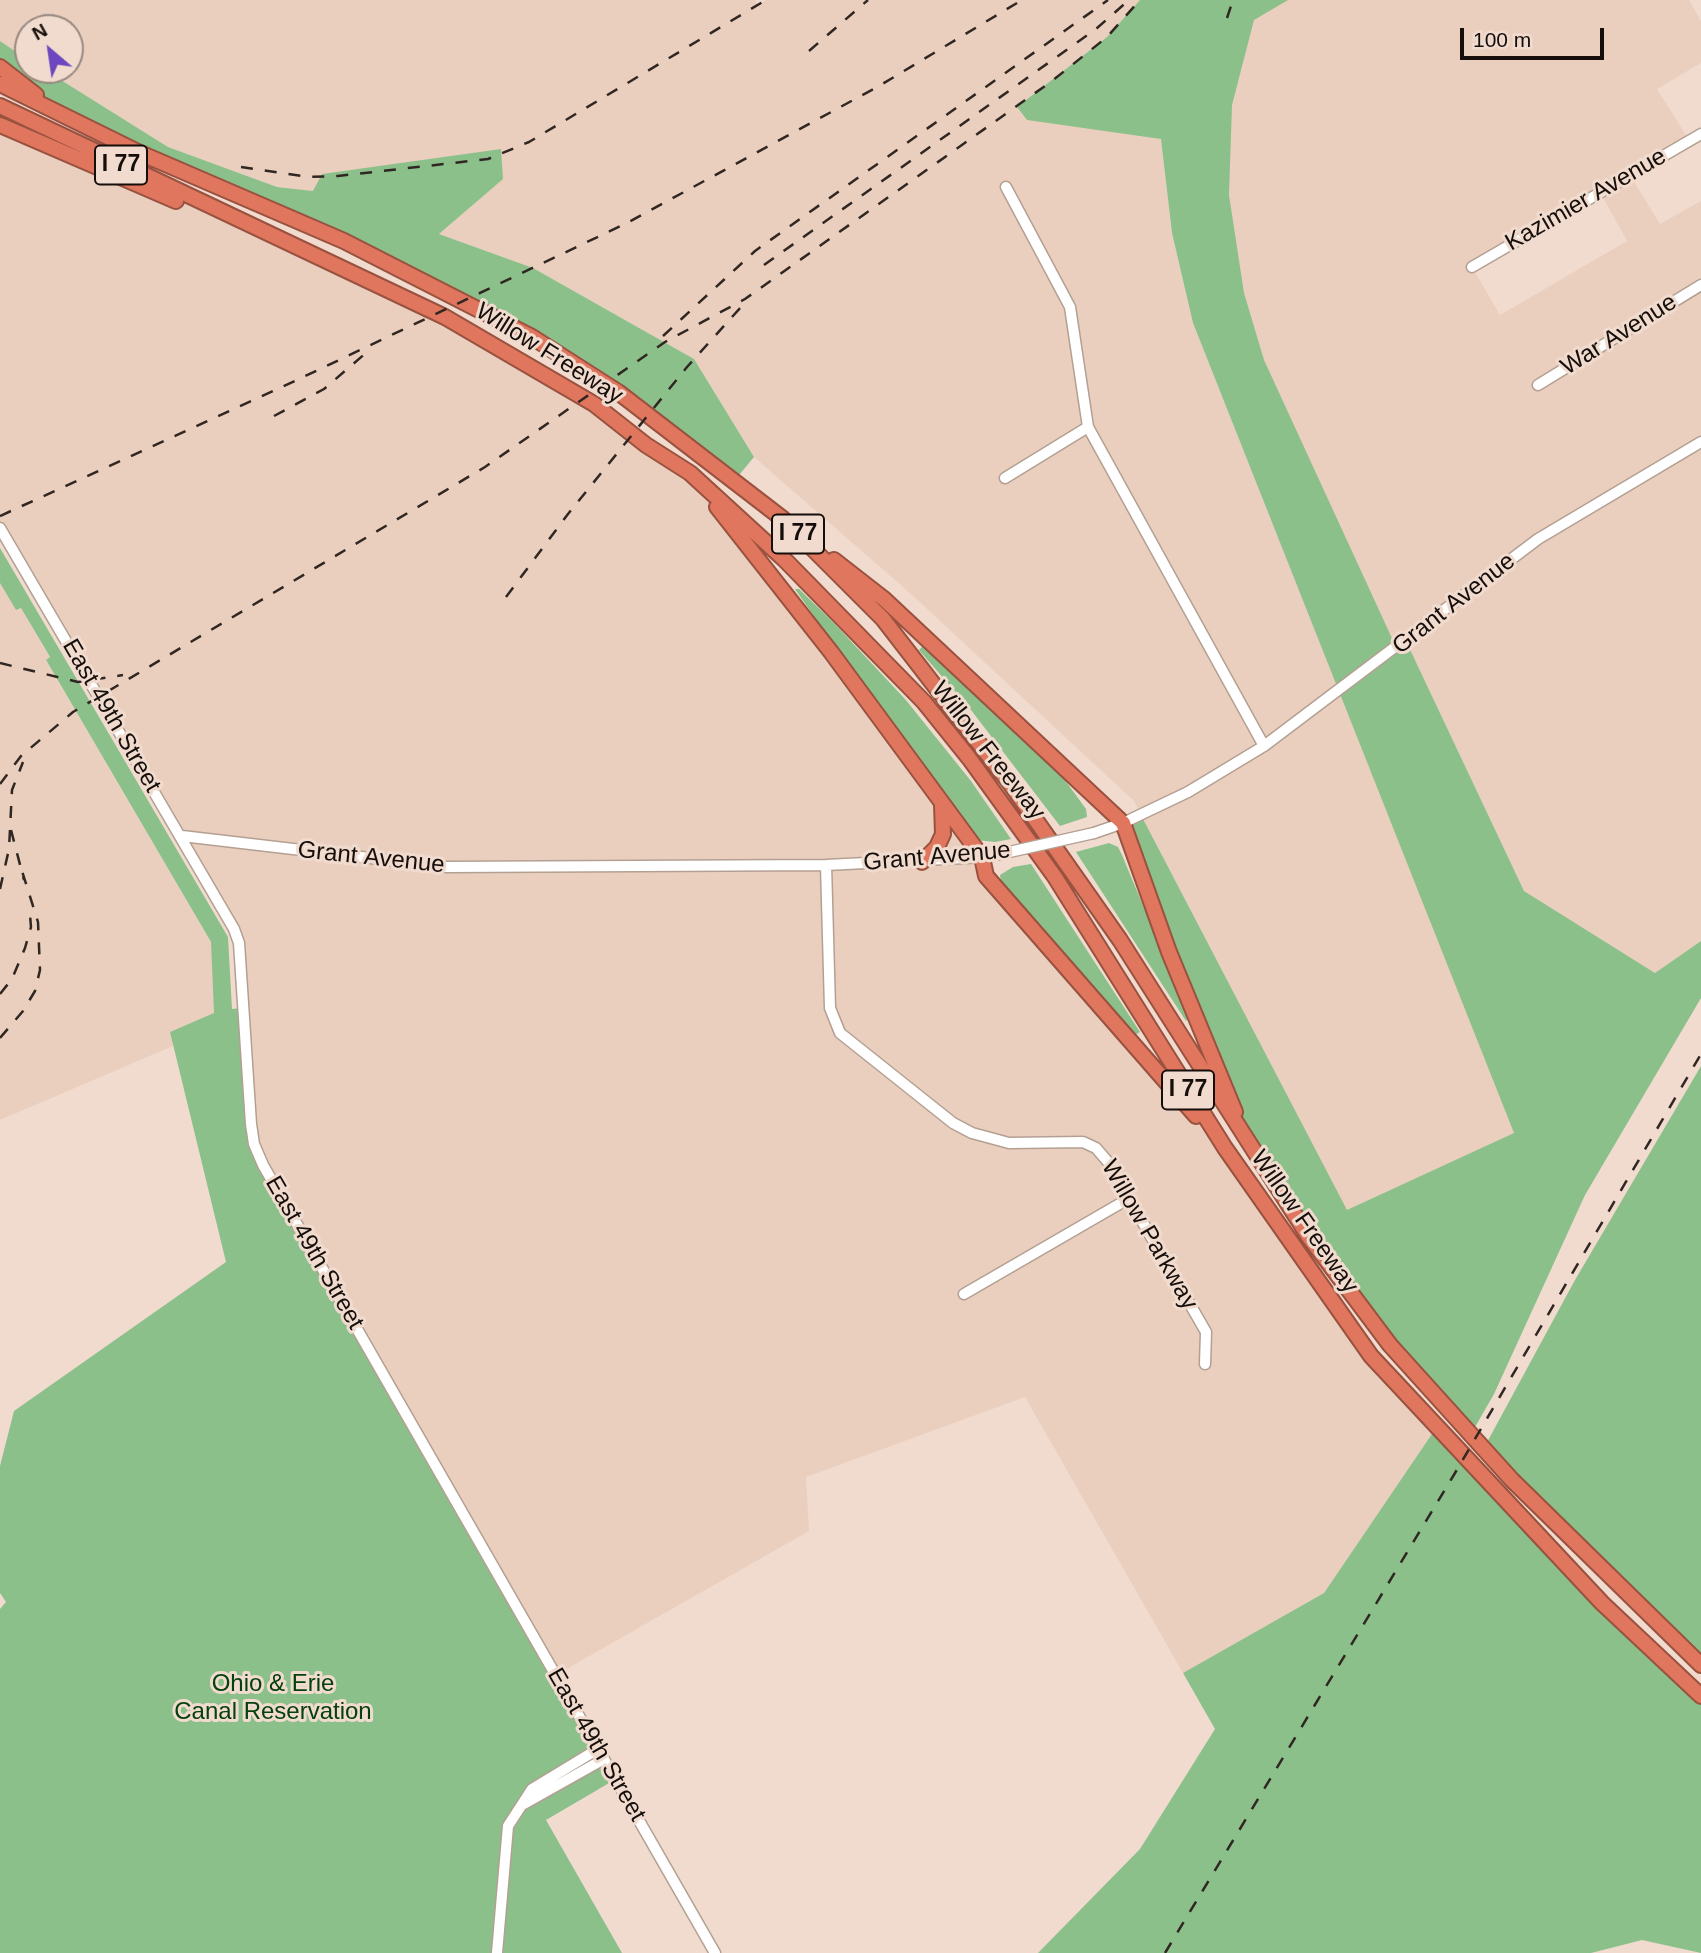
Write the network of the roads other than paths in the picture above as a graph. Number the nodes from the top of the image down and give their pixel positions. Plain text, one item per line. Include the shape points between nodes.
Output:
1 (0, 67) edge
2 (0, 84) edge
3 (0, 106) edge
4 (62, 116) junction
5 (0, 125) edge
6 (1701, 134) edge
7 (1006, 187) dead end
8 (231, 218) junction
9 (1472, 267) dead end
10 (1701, 285) edge
11 (1538, 386) dead end
12 (1088, 427) junction
13 (1701, 442) edge
14 (690, 473) junction
15 (1005, 478) dead end
16 (783, 519) junction
17 (0, 527) edge
18 (1264, 746) junction
19 (942, 805) junction
20 (1124, 823) junction
21 (182, 836) junction
22 (989, 856) junction
23 (922, 862) junction
24 (826, 865) junction
25 (1224, 1148) junction
26 (1251, 1149) junction
27 (1128, 1199) junction
28 (964, 1294) dead end
29 (1205, 1364) dead end
30 (1701, 1665) edge
31 (1701, 1696) edge
32 (598, 1749) junction
33 (604, 1759) junction
34 (520, 1806) junction
35 (497, 1953) edge
36 (715, 1953) edge

1 - 4 highway
2 - 4 highway, Willow Freeway / I 77
3 - 8 highway, Willow Freeway / I 77
4 - 16 highway, Willow Freeway / I 77 via 344,241 532,337 618,392
5 - 8 highway via 182,204
6 - 9 street, Kazimier Avenue
7 - 12 street via 1070,307
8 - 14 highway, Willow Freeway / I 77 via 445,317 594,404
10 - 11 street, War Avenue
12 - 15 street
12 - 18 street
13 - 18 street, Grant Avenue via 1538,539
14 - 19 highway via 831,652
14 - 25 highway, Willow Freeway / I 77 via 873,647 946,730 1055,877
16 - 20 highway via 884,599
16 - 26 highway, Willow Freeway / I 77 via 883,619 1009,782 1120,940
17 - 21 street, East 49th Street
18 - 20 street, Grant Avenue
19 - 22 highway
19 - 23 highway via 943,834
20 - 22 street, Grant Avenue, bridge via 1094,834
20 - 26 highway via 1169,952
21 - 24 street, Grant Avenue via 447,867
21 - 32 street, East 49th Street via 239,943 254,1144
22 - 23 street, Grant Avenue
22 - 25 highway via 986,876
23 - 24 street, Grant Avenue
24 - 27 street, Willow Parkway via 830,1008 845,1038 972,1133 1009,1143 1090,1143 1102,1154
25 - 31 highway, Willow Freeway / I 77 via 1371,1356 1592,1594
26 - 30 highway, Willow Freeway / I 77 via 1309,1237 1390,1345 1512,1480
27 - 28 street
27 - 29 street, Willow Parkway via 1206,1332
32 - 33 street, East 49th Street
32 - 34 street via 532,1789
33 - 34 street
33 - 36 street, East 49th Street
34 - 35 street via 508,1826

